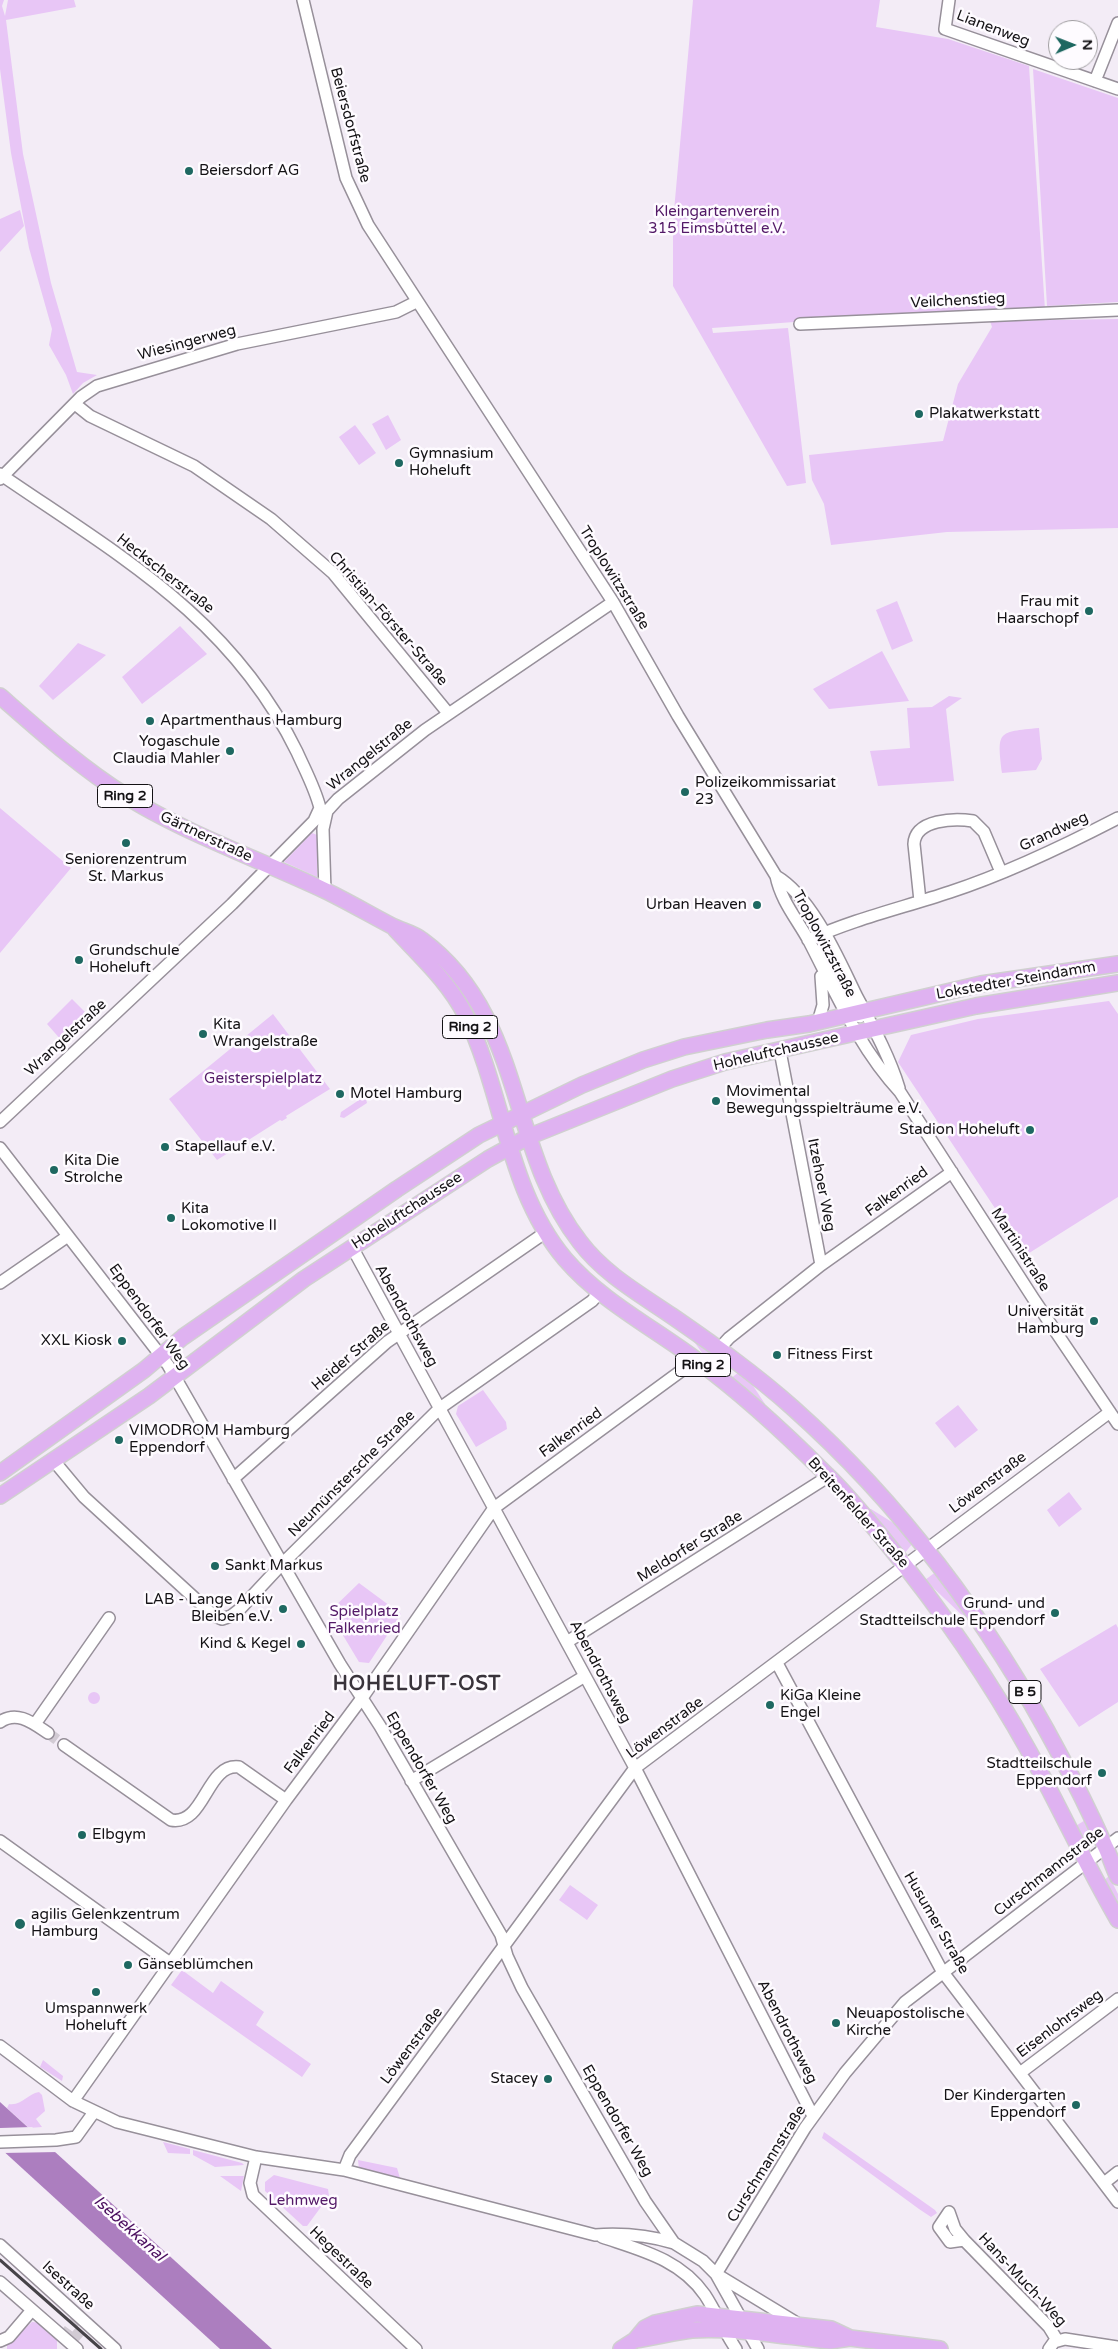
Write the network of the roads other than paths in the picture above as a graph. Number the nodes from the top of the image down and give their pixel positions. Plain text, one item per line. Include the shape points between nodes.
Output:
1 (303, 0) edge
2 (949, 0) edge
3 (1118, 23) edge
4 (1095, 80) junction
5 (1118, 89) edge
6 (416, 302) junction
7 (1118, 310) edge
8 (800, 324) dead end
9 (75, 404) junction
10 (1, 476) edge
11 (613, 602) junction
12 (0, 696) edge
13 (448, 713) junction
14 (324, 809) junction
15 (1118, 818) edge
16 (269, 866) junction
17 (1001, 872) junction
18 (776, 876) junction
19 (325, 890) junction
20 (920, 901) junction
21 (392, 926) junction
22 (824, 933) junction
23 (808, 940) junction
24 (820, 964) junction
25 (1118, 964) edge
26 (1118, 983) edge
27 (818, 1022) junction
28 (861, 1022) junction
29 (780, 1051) junction
30 (900, 1092) junction
31 (522, 1114) junction
32 (0, 1122) edge
33 (502, 1124) junction
34 (528, 1137) junction
35 (0, 1148) edge
36 (509, 1148) junction
37 (952, 1172) junction
38 (546, 1232) junction
39 (68, 1236) junction
40 (352, 1247) junction
41 (821, 1265) junction
42 (0, 1283) edge
43 (600, 1292) junction
44 (398, 1334) junction
45 (719, 1349) junction
46 (162, 1355) junction
47 (696, 1360) junction
48 (175, 1376) junction
49 (440, 1408) junction
50 (1110, 1412) junction
51 (1118, 1424) edge
52 (54, 1461) junction
53 (0, 1473) edge
54 (829, 1476) junction
55 (233, 1479) junction
56 (0, 1496) edge
57 (494, 1508) junction
58 (926, 1549) junction
59 (282, 1564) junction
60 (904, 1564) junction
61 (109, 1618) dead end
62 (566, 1642) junction
63 (777, 1662) junction
64 (585, 1676) junction
65 (362, 1698) junction
66 (0, 1722) edge
67 (36, 1724) junction
68 (48, 1733) tunnel mouth
69 (64, 1745) tunnel mouth
70 (635, 1768) junction
71 (411, 1781) junction
72 (286, 1800) junction
73 (1118, 1838) edge
74 (0, 1841) edge
75 (1106, 1847) junction
76 (1087, 1864) junction
77 (1118, 1877) edge
78 (1118, 1920) edge
79 (504, 1945) junction
80 (170, 1963) junction
81 (942, 1971) junction
82 (1118, 1999) edge
83 (0, 2046) edge
84 (1020, 2073) junction
85 (73, 2101) junction
86 (94, 2112) junction
87 (813, 2116) junction
88 (0, 2142) edge
89 (256, 2157) junction
90 (344, 2170) junction
91 (1118, 2172) edge
92 (1104, 2184) junction
93 (1118, 2202) edge
94 (595, 2235) junction
95 (964, 2240) dead end
96 (674, 2243) junction
97 (0, 2244) edge
98 (716, 2274) junction
99 (0, 2282) edge
100 (32, 2310) junction
101 (717, 2315) junction
102 (741, 2318) junction
103 (800, 2325) junction
104 (724, 2332) junction
105 (749, 2333) junction
106 (850, 2338) junction
107 (635, 2340) junction
108 (1057, 2340) junction
109 (0, 2341) edge
110 (65, 2344) edge
111 (1118, 2346) edge
112 (77, 2349) edge
113 (115, 2349) edge
114 (416, 2349) edge
115 (621, 2349) edge
116 (736, 2349) edge
117 (758, 2349) edge
118 (940, 2349) edge
119 (1049, 2349) edge

1 - 6 street, Beiersdorfstraße via 346,178 368,225
2 - 4 street, Lianenweg via 945,28
3 - 4 street
4 - 5 street, Lianenweg
6 - 9 street, Wiesingerweg via 396,312 238,344 109,380
6 - 11 street, Troplowitzstraße
7 - 8 street, Veilchenstieg
9 - 10 street, Wiesingerweg
9 - 13 street, Christian-Förster-Straße via 90,416 194,466 271,519 333,573
10 - 14 street, Heckscherstraße via 120,556 210,629 249,673 282,722
11 - 13 street, Wrangelstraße
11 - 18 street, Troplowitzstraße
12 - 16 main road, Gärtnerstraße / Ring 2 via 127,797
13 - 14 street, Wrangelstraße
14 - 16 street, Wrangelstraße
14 - 19 street
15 - 17 street, Grandweg
16 - 19 main road, Gärtnerstraße / Ring 2
16 - 32 street, Wrangelstraße
17 - 20 street, Grandweg
17 - 20 street via 984,832 973,821 922,826 914,844
18 - 22 street, Troplowitzstraße via 790,884
18 - 23 street, Troplowitzstraße via 779,891
19 - 21 main road, Gärtnerstraße / Ring 2
20 - 22 street, Grandweg
21 - 31 main road, Gärtnerstraße / Ring 2 via 421,939 471,991 496,1037
21 - 33 main road, Gärtnerstraße / Ring 2 via 445,982 459,1004 473,1035
22 - 23 street, Grandweg
22 - 28 street, Troplowitzstraße
23 - 24 street, Troplowitzstraße
23 - 28 street via 828,963
24 - 27 street via 823,999
24 - 28 street, Troplowitzstraße
25 - 28 main road, Lokstedter Steindamm via 981,984
26 - 28 main road, Lokstedter Steindamm
27 - 28 main road, Hoheluftchaussee
27 - 31 main road, Hoheluftchaussee via 678,1048 582,1085
28 - 29 main road, Hoheluftchaussee
28 - 30 street, Martinistraße via 893,1070
28 - 30 street, Martinistraße via 884,1074
29 - 34 main road, Hoheluftchaussee via 725,1062 672,1079
29 - 41 street, Itzehoer Weg
30 - 37 street, Martinistraße
31 - 33 main road, Hoheluftchaussee
31 - 34 main road, Gärtnerstraße / Ring 2
33 - 36 main road, Gärtnerstraße / Ring 2
33 - 46 main road, Hoheluftchaussee via 478,1135 397,1189 235,1300
34 - 36 main road, Hoheluftchaussee
34 - 45 main road, Breitenfelder Straße / Ring 2 via 560,1211 586,1250 630,1288
35 - 39 street, Eppendorfer Weg
36 - 38 main road, Breitenfelder Straße / Ring 2
36 - 40 main road, Hoheluftchaussee
37 - 41 street, Falkenried
37 - 50 street, Martinistraße
38 - 43 main road, Breitenfelder Straße / Ring 2 via 565,1259
38 - 44 street, Heider Straße
39 - 42 street
39 - 46 street, Eppendorfer Weg
40 - 44 street, Abendrothsweg
40 - 48 main road, Hoheluftchaussee
41 - 45 street, Falkenried
43 - 47 main road, Breitenfelder Straße / Ring 2
43 - 49 street, Neumünstersche Straße via 592,1301
44 - 49 street, Abendrothsweg
44 - 55 street, Heider Straße
45 - 58 main road, Breitenfelder Straße / Ring 2 via 794,1409 849,1461
46 - 48 street, Eppendorfer Weg
46 - 53 main road, Hoheluftchaussee
47 - 54 main road, Breitenfelder Straße / Ring 2 via 775,1425
47 - 57 street, Falkenried
48 - 52 main road, Hoheluftchaussee
48 - 55 street, Eppendorfer Weg
49 - 57 street, Abendrothsweg
49 - 59 street, Neumünstersche Straße
50 - 51 street, Martinistraße
50 - 58 street, Löwenstraße
52 - 56 main road, Hoheluftchaussee
52 - 59 street, Neumünstersche Straße via 84,1497 213,1615 222,1619 231,1616
54 - 60 main road, Breitenfelder Straße / Ring 2
54 - 62 street, Meldorfer Straße
55 - 59 street, Eppendorfer Weg
57 - 62 street, Abendrothsweg
57 - 65 street, Falkenried
58 - 60 street, Löwenstraße
58 - 75 main road, Breitenfelder Straße / B 5 via 1015,1674
59 - 65 street, Eppendorfer Weg
60 - 63 street, Löwenstraße
60 - 76 main road, Breitenfelder Straße / Ring 2 via 981,1669 1032,1757
61 - 67 street
62 - 64 street, Abendrothsweg
63 - 70 street, Löwenstraße
63 - 81 street, Husumer Straße
64 - 70 street, Abendrothsweg
64 - 71 street
65 - 71 street, Eppendorfer Weg
65 - 72 street, Falkenried
66 - 67 street via 7,1717 23,1717
67 - 68 street
69 - 72 street via 171,1820 182,1820 191,1814 220,1774 232,1766 239,1767
70 - 79 street, Löwenstraße
70 - 87 street, Abendrothsweg
71 - 79 street, Eppendorfer Weg via 495,1924
72 - 80 street, Falkenried
73 - 75 street, Curschmannstraße
74 - 80 street
75 - 76 street, Curschmannstraße
75 - 77 main road, Breitenfelder Straße / B 5
76 - 78 main road, Breitenfelder Straße / Ring 2
76 - 81 street, Curschmannstraße
79 - 90 street, Löwenstraße via 350,2155
79 - 96 street, Eppendorfer Weg via 527,1996 645,2200
80 - 85 street, Falkenried
81 - 84 street, Husumer Straße
81 - 87 street, Curschmannstraße via 905,2002
82 - 84 street, Eisenlohrsweg
83 - 85 street
84 - 92 street, Husumer Straße
85 - 86 street
86 - 88 street via 76,2137
86 - 89 street via 170,2137
87 - 98 street, Curschmannstraße
89 - 90 street
89 - 114 street, Hegestraße via 250,2183 253,2195
90 - 94 street
91 - 92 street
92 - 93 street, Husumer Straße
94 - 96 street via 622,2233
94 - 101 street via 657,2255 672,2264 698,2287
95 - 108 street, Hans-Much-Weg via 1049,2327
96 - 98 street, Eppendorfer Weg via 703,2261
97 - 113 street, Isestraße
98 - 102 street, Eppendorfer Weg
98 - 103 street
99 - 100 street
100 - 109 street via 8,2337
100 - 110 street
101 - 102 main road
101 - 104 street
101 - 107 main road via 697,2314 666,2320 645,2328
102 - 103 main road
102 - 105 street, Eppendorfer Weg
103 - 106 main road via 831,2329
104 - 105 main road
104 - 107 main road via 692,2330
104 - 116 street
105 - 106 main road via 830,2341
105 - 117 street, Eppendorfer Weg
106 - 118 main road
107 - 115 main road
108 - 111 street
108 - 119 street
110 - 112 street

